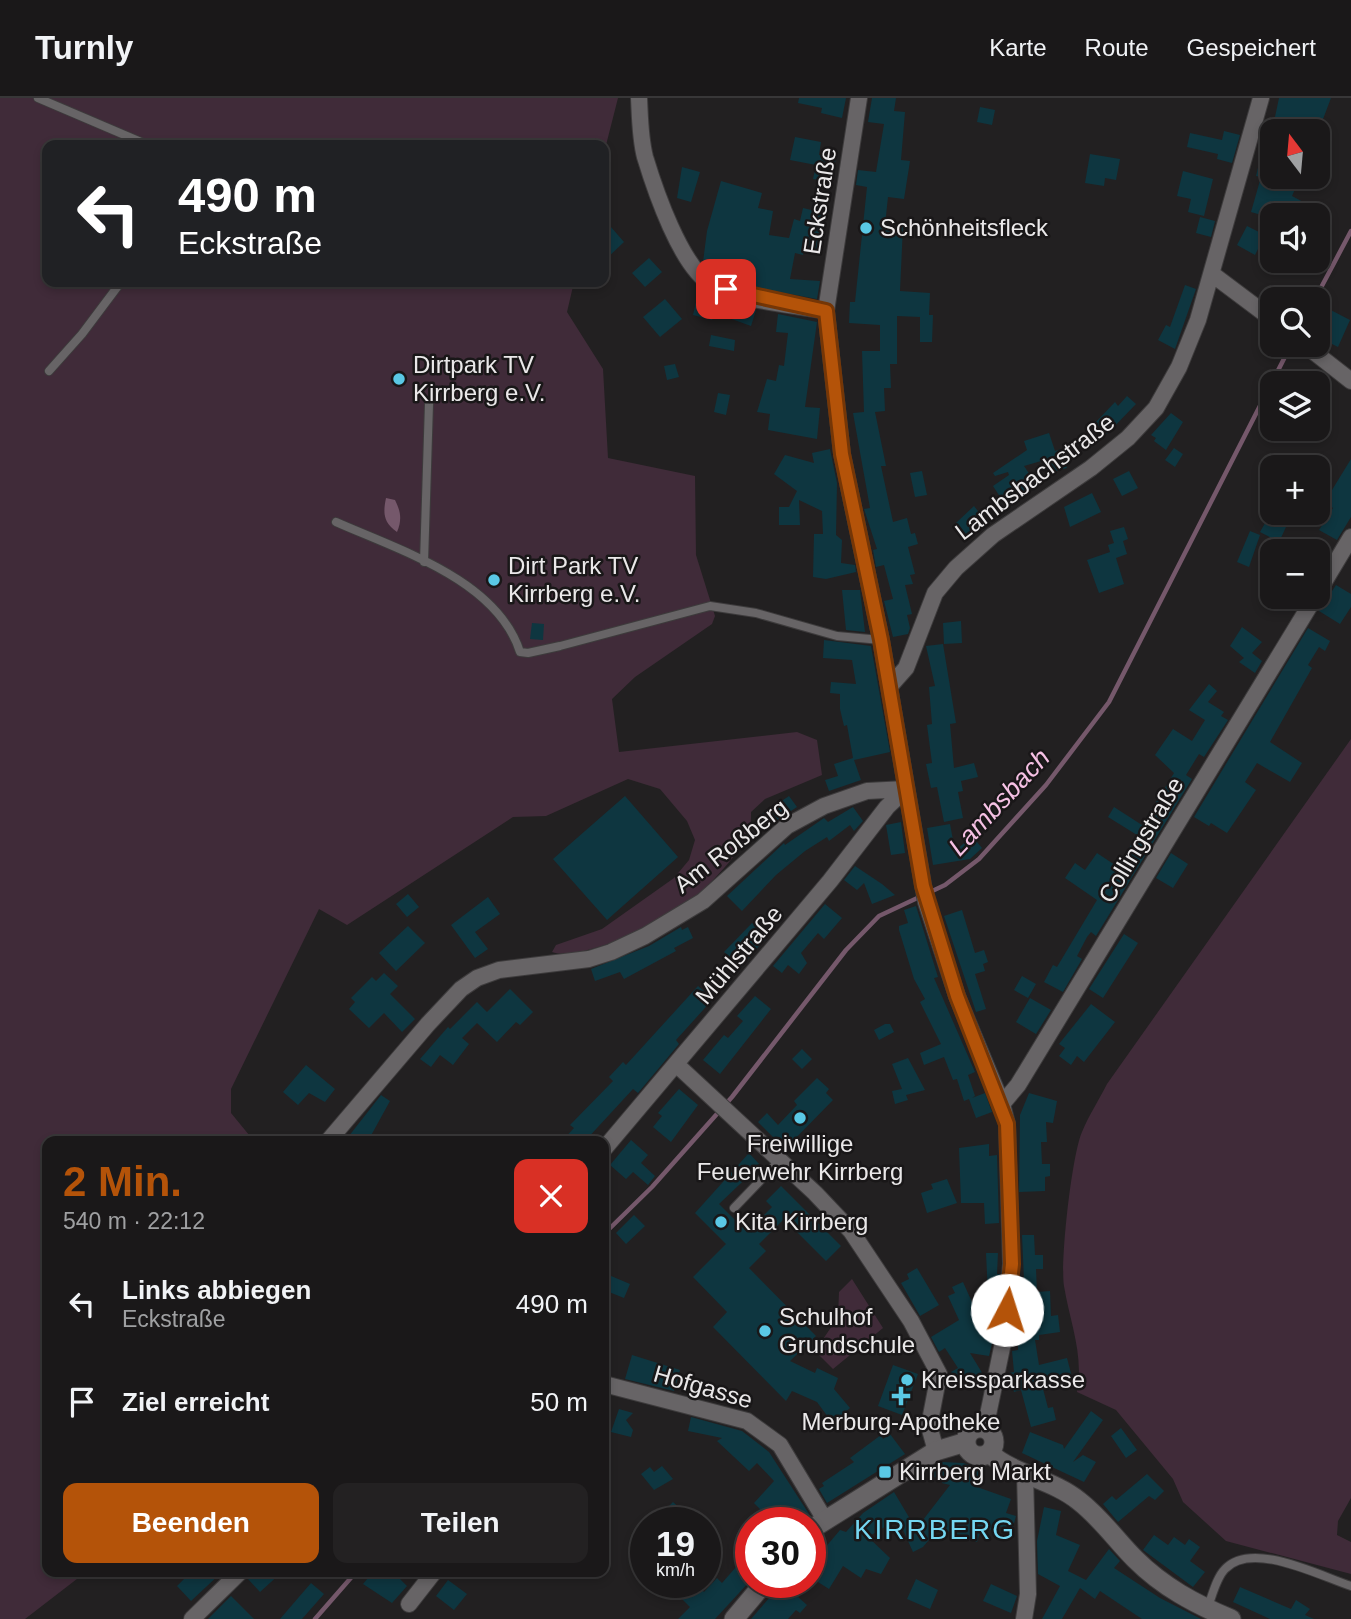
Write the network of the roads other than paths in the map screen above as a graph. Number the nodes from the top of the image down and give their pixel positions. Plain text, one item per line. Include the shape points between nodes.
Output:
1 (38, 98) edge
2 (639, 98) edge
3 (859, 98) edge
4 (1261, 98) edge
5 (136, 140) edge
6 (1212, 274) junction
7 (117, 287) edge
8 (1260, 310) edge
9 (826, 311) junction
10 (1320, 357) edge
11 (49, 371) dead end
12 (1351, 381) edge
13 (429, 404) dead end
14 (336, 522) dead end
15 (1351, 537) edge
16 (424, 562) junction
17 (1330, 572) edge
18 (1308, 609) edge
19 (881, 640) junction
20 (890, 686) junction
21 (906, 789) junction
22 (677, 1065) junction
23 (1002, 1104) junction
24 (332, 1136) edge
25 (609, 1143) edge
26 (780, 1160) junction
27 (734, 1208) dead end
28 (609, 1385) edge
29 (985, 1429) junction
30 (966, 1442) junction
31 (936, 1451) junction
32 (989, 1453) junction
33 (1025, 1473) junction
34 (809, 1507) edge
35 (826, 1519) edge
36 (235, 1577) edge
37 (430, 1577) edge
38 (1351, 1586) edge
39 (752, 1598) edge
40 (410, 1604) dead end
41 (1206, 1609) junction
42 (192, 1619) edge
43 (734, 1619) edge
44 (1024, 1619) edge
45 (1231, 1619) edge

1 - 5 lane
2 - 9 street via 645,155 694,269 711,284 741,295
3 - 9 street, Eckstraße
4 - 6 street, Lambsbachstraße
6 - 8 street
6 - 20 street, Lambsbachstraße via 1179,367 1156,408 1091,468 993,535 956,568 935,593 906,668
7 - 11 lane
9 - 19 street, Eckstraße via 842,454
10 - 12 street
13 - 16 lane
14 - 16 lane
15 - 17 street
16 - 19 lane via 483,596 501,614 520,652 560,646 710,606 756,613 837,636
18 - 23 street, Collingstraße via 1045,1042
19 - 20 street, Eckstraße
20 - 21 street, Eckstraße
21 - 22 street, Mühlstraße
21 - 23 street, Eckstraße via 924,894 957,996
21 - 24 street, Am Roßberg via 867,791 787,826 703,901 611,952 575,961 526,964 477,978 428,1024
22 - 25 street, Mühlstraße
22 - 26 street
23 - 29 street, Eckstraße via 1009,1147 1012,1264 1005,1333
26 - 27 lane
26 - 31 street via 862,1245 936,1364 940,1384 929,1426
28 - 34 street, Hofgasse via 747,1421 780,1445
29 - 30 street via 974,1429
29 - 32 street via 994,1440
30 - 31 street
30 - 32 street via 974,1455
31 - 35 street
32 - 33 street
33 - 41 street via 1047,1480 1081,1502 1151,1574
33 - 44 street via 1028,1594
36 - 42 street
37 - 40 street
38 - 41 lane via 1288,1563 1242,1558 1223,1570
39 - 43 street
41 - 45 street

